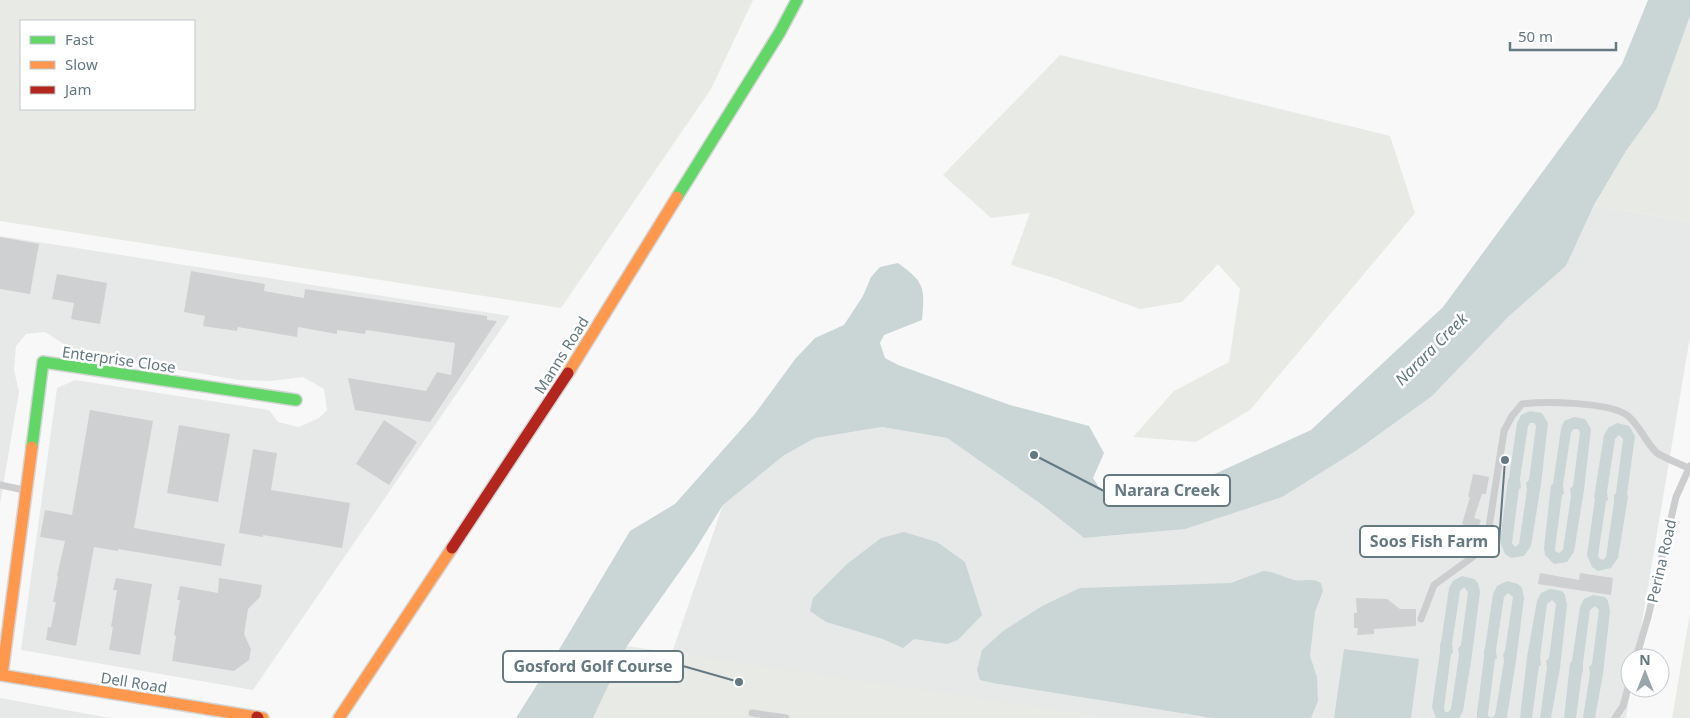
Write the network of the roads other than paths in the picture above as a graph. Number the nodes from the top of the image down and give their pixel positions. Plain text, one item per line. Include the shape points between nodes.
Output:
1 (797, 0) edge
2 (296, 400) dead end
3 (1689, 467) edge
4 (0, 485) edge
5 (26, 490) junction
6 (1421, 619) dead end
7 (1639, 648) edge
8 (1, 675) edge
9 (1625, 698) edge
10 (752, 713) dead end
11 (259, 718) edge
12 (339, 718) edge
13 (786, 718) edge
14 (1615, 718) edge

1 - 12 main road, Manns Road via 553,396
2 - 5 main road, Enterprise Close via 43,362
3 - 6 lane via 1657,452 1627,415 1582,404 1522,404 1504,431 1489,527 1482,545 1474,556 1434,585
3 - 7 lane, Perina Road via 1676,497
4 - 5 lane
5 - 8 main road, Enterprise Close
8 - 11 main road, Dell Road
9 - 14 lane
10 - 13 lane

